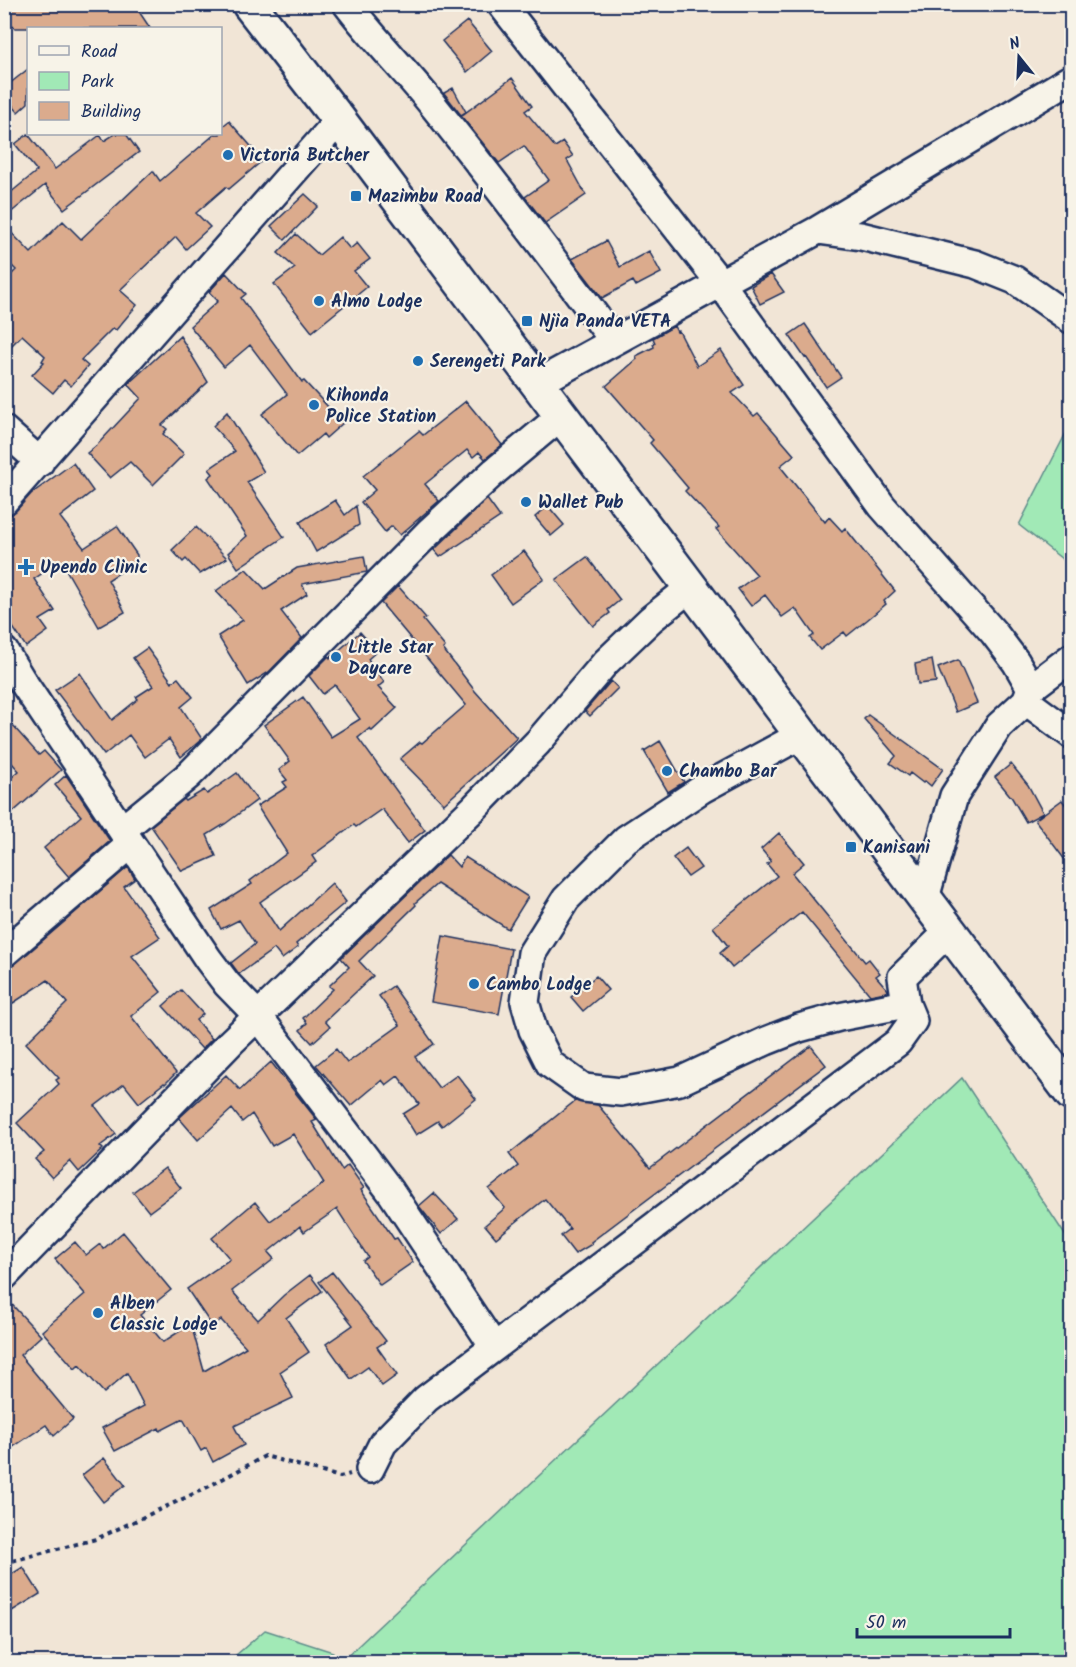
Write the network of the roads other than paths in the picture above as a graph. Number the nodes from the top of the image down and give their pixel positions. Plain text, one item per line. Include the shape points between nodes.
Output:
1 (249, 4) edge
2 (347, 4) edge
3 (501, 4) edge
4 (1071, 78) edge
5 (339, 120) junction
6 (818, 230) junction
7 (721, 284) junction
8 (1071, 320) edge
9 (614, 341) junction
10 (536, 384) junction
11 (561, 416) junction
12 (4, 430) edge
13 (40, 462) junction
14 (4, 501) edge
15 (690, 588) junction
16 (4, 651) edge
17 (1071, 657) edge
18 (1029, 695) junction
19 (801, 735) junction
20 (1071, 735) edge
21 (127, 837) junction
22 (925, 898) junction
23 (949, 931) junction
24 (4, 952) edge
25 (906, 1004) junction
26 (258, 1017) junction
27 (1071, 1094) edge
28 (4, 1276) edge
29 (494, 1347) junction
30 (370, 1469) road end

1 - 5 highway
2 - 9 street via 522,217
3 - 7 street
4 - 6 street
5 - 10 highway
5 - 13 street
6 - 7 street
6 - 8 street via 861,236 975,264 1015,280
7 - 9 street
7 - 18 street via 882,506 1016,662
9 - 10 street
10 - 11 highway
11 - 15 highway
11 - 21 street via 429,532
12 - 13 street
13 - 14 street
15 - 19 highway
15 - 26 street via 606,662 483,799
16 - 21 street
17 - 18 street
18 - 20 street
18 - 22 street via 999,726 954,796
19 - 22 highway
19 - 25 street via 702,789 626,839 566,899 532,953 525,1002 533,1030 550,1064 584,1088 621,1092 681,1081 799,1028
21 - 24 street
21 - 26 street via 208,959
22 - 23 highway
23 - 25 street via 902,977
23 - 27 highway
25 - 29 street via 913,1021 898,1042
26 - 28 street
26 - 29 street via 391,1192
29 - 30 street via 426,1399 383,1443

